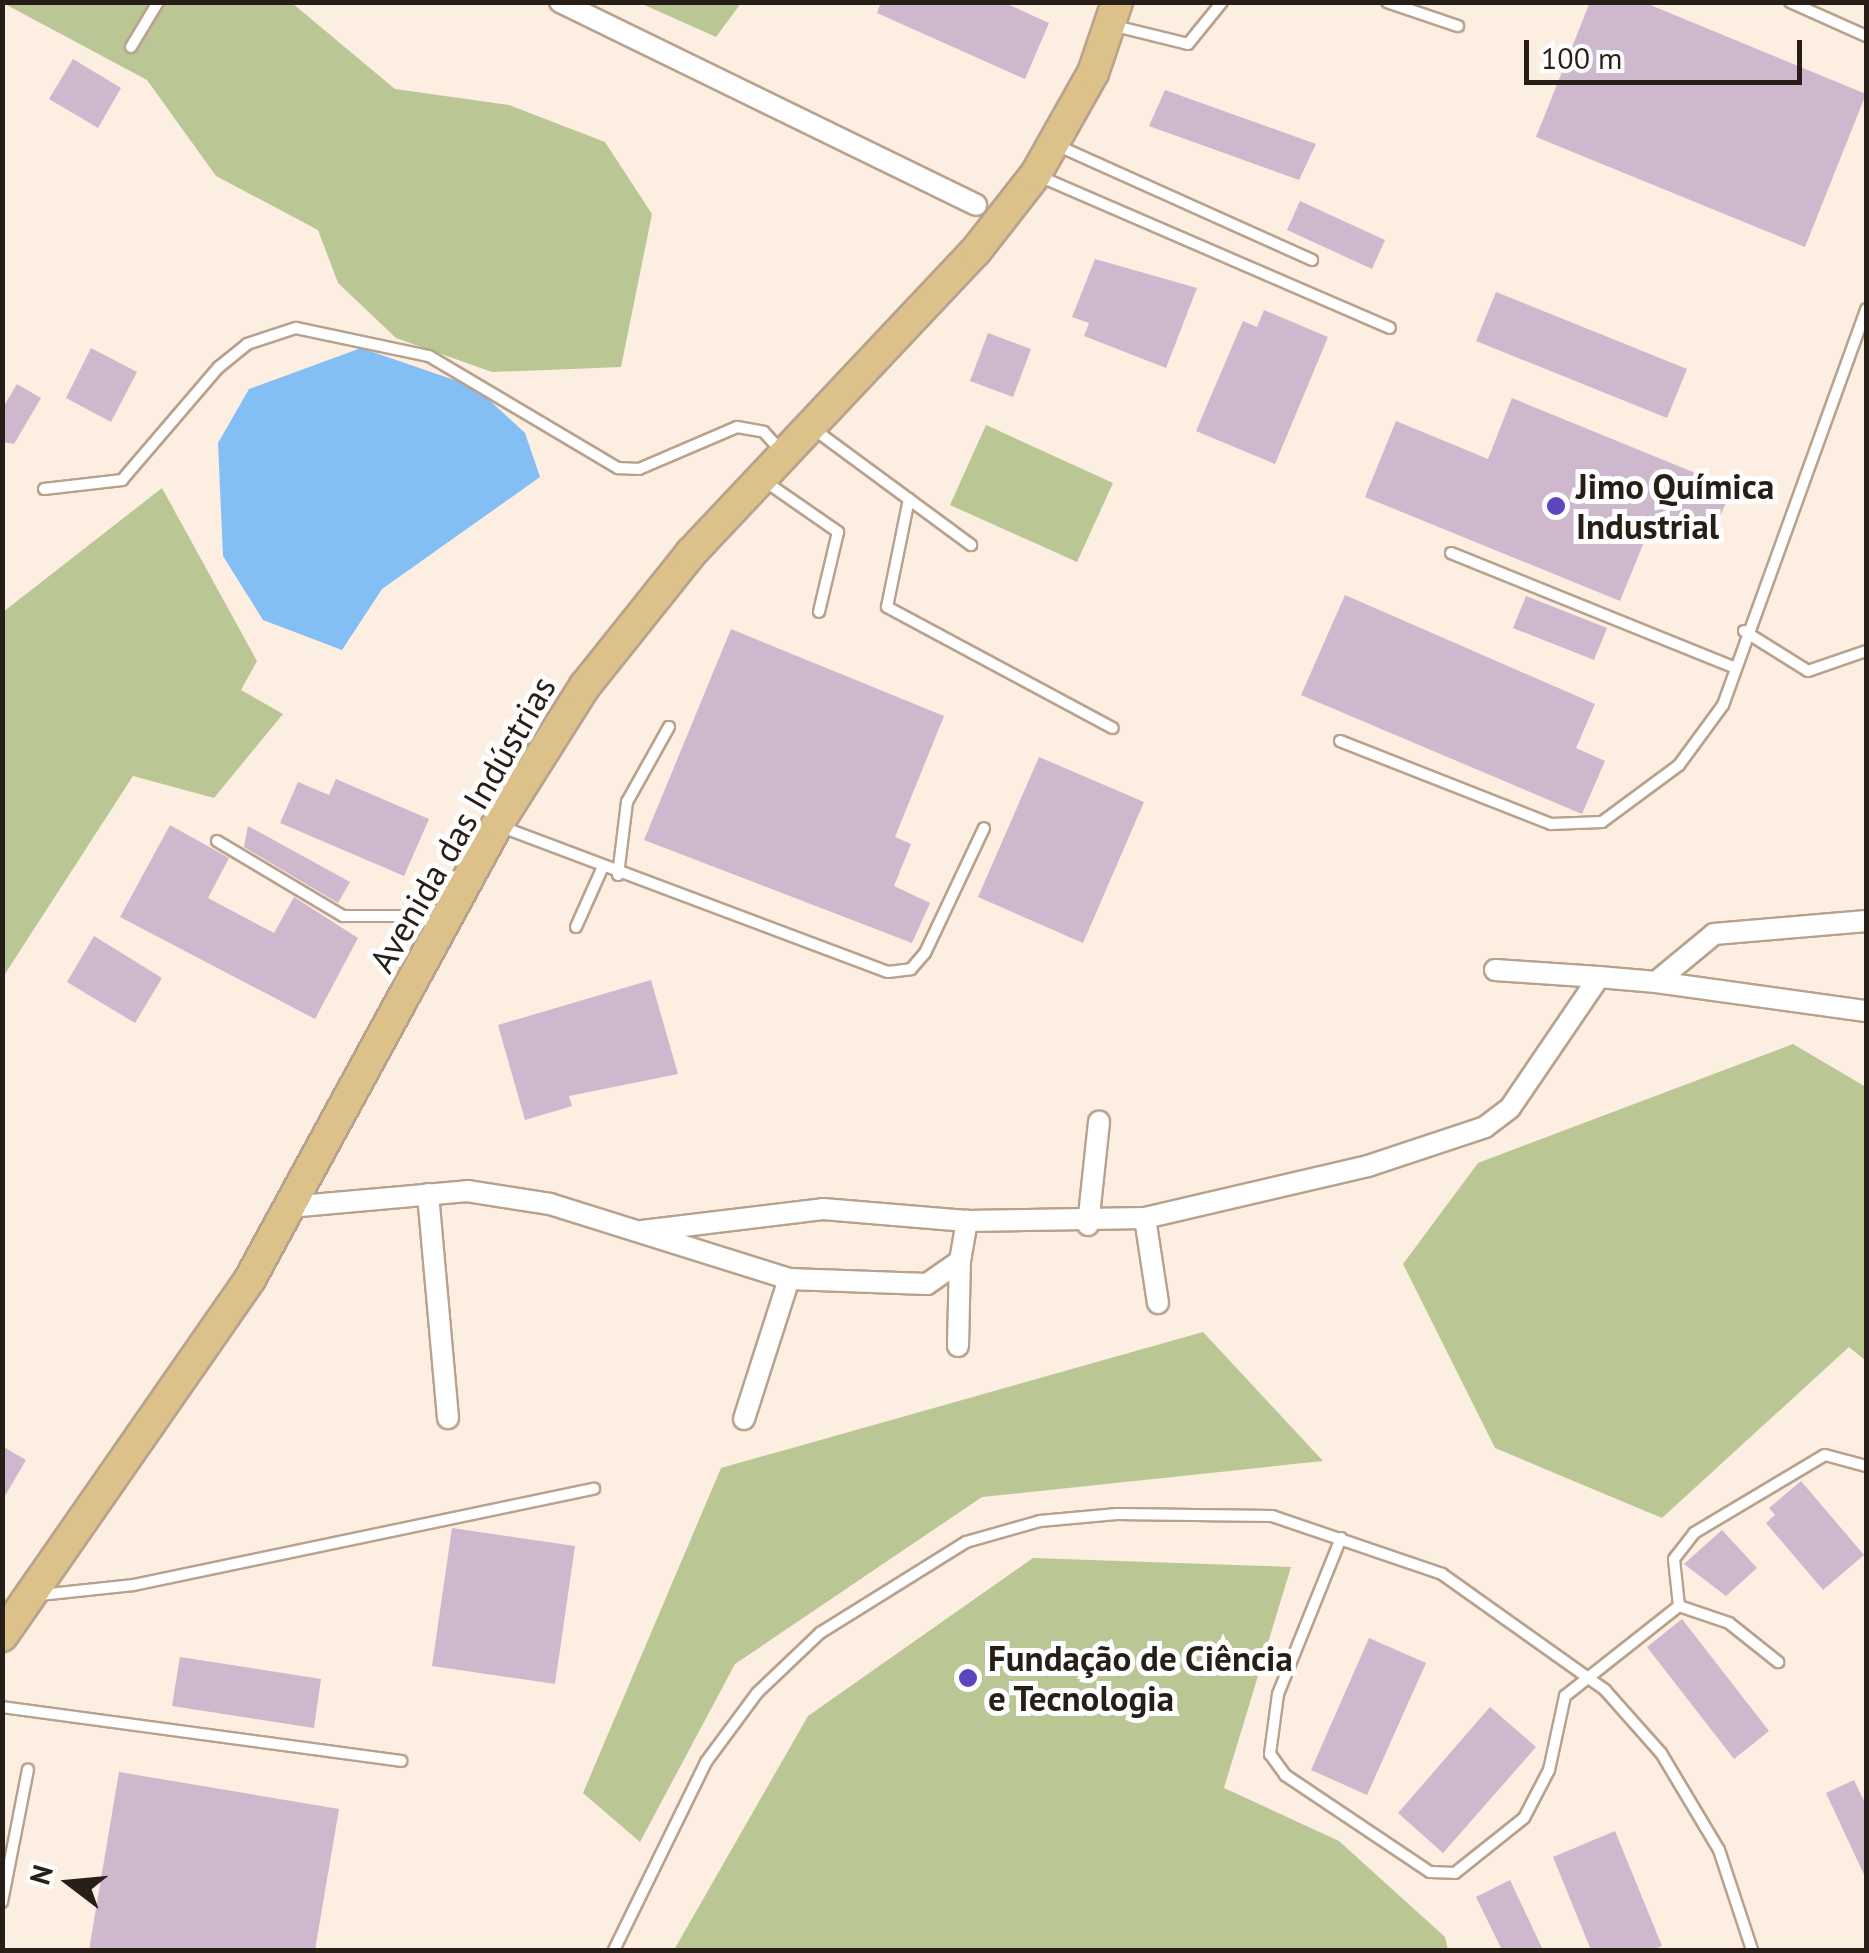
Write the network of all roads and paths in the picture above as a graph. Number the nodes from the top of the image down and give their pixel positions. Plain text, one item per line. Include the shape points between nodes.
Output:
1 (158, 2) edge
2 (560, 2) edge
3 (1222, 2) edge
4 (1387, 2) edge
5 (1790, 2) edge
6 (1114, 13) edge
7 (1458, 26) dead end
8 (1866, 36) edge
9 (131, 47) dead end
10 (1053, 144) junction
11 (1036, 174) junction
12 (976, 205) dead end
13 (1312, 260) dead end
14 (1866, 309) edge
15 (1390, 328) dead end
16 (810, 427) junction
17 (784, 454) junction
18 (761, 478) junction
19 (44, 489) dead end
20 (908, 499) junction
21 (971, 545) dead end
22 (1451, 553) dead end
23 (819, 612) dead end
24 (1744, 631) junction
25 (1866, 652) edge
26 (1734, 668) junction
27 (669, 727) dead end
28 (1113, 728) dead end
29 (1340, 741) dead end
30 (497, 825) junction
31 (984, 828) dead end
32 (217, 842) dead end
33 (602, 869) junction
34 (618, 874) junction
35 (1866, 921) edge
36 (576, 927) dead end
37 (440, 928) junction
38 (1495, 970) dead end
39 (1599, 977) junction
40 (1656, 982) junction
41 (1866, 1011) edge
42 (1099, 1122) dead end
43 (428, 1194) junction
44 (288, 1207) junction
45 (1146, 1218) junction
46 (968, 1221) junction
47 (1088, 1225) junction
48 (640, 1232) junction
49 (960, 1261) junction
50 (790, 1279) junction
51 (1158, 1303) dead end
52 (958, 1346) dead end
53 (448, 1418) dead end
54 (744, 1419) dead end
55 (1866, 1466) edge
56 (594, 1489) dead end
57 (1341, 1538) junction
58 (28, 1596) junction
59 (1679, 1606) junction
60 (2, 1636) edge
61 (1778, 1662) dead end
62 (1583, 1674) junction
63 (2, 1706) edge
64 (401, 1761) dead end
65 (28, 1770) dead end
66 (2, 1902) edge
67 (614, 1950) edge
68 (1752, 1950) edge

1 - 9 lane
2 - 12 street
3 - 6 lane via 1188,44
4 - 7 lane
5 - 8 lane
6 - 10 main road, Avenida das Indústrias
10 - 11 main road, Avenida das Indústrias
10 - 13 lane
11 - 15 lane
11 - 16 main road, Avenida das Indústrias
14 - 24 lane
16 - 17 main road, Avenida das Indústrias
16 - 20 lane
17 - 18 main road, Avenida das Indústrias
17 - 19 lane via 764,432 736,427 639,469 618,468 429,356 296,328 247,344 220,366 122,480
18 - 23 lane via 838,532
18 - 30 main road, Avenida das Indústrias via 586,686
20 - 21 lane
20 - 28 lane via 887,607
22 - 26 lane
24 - 25 lane via 1808,670
24 - 26 lane
26 - 29 lane via 1723,705 1679,765 1623,810 1578,826 1484,801
27 - 34 lane via 627,802
30 - 33 lane
30 - 37 main road, Avenida das Indústrias
31 - 34 lane via 925,953 911,968 888,972 687,891
32 - 37 lane via 342,916 418,916
33 - 34 lane
33 - 36 lane
35 - 40 street via 1714,934
37 - 44 main road, Avenida das Indústrias
38 - 39 street
39 - 40 street
39 - 45 street via 1499,1120 1368,1166
40 - 41 street
42 - 47 street
43 - 44 street
43 - 48 street via 550,1204
43 - 53 street
44 - 58 main road, Avenida das Indústrias via 250,1279
45 - 47 street
45 - 51 street
46 - 47 street
46 - 48 street via 823,1209
46 - 49 street
48 - 50 street
49 - 50 street via 927,1284
49 - 52 street
50 - 54 street
55 - 59 lane via 1825,1455 1694,1533 1674,1560
56 - 58 lane via 133,1585
57 - 62 lane via 1442,1574
57 - 62 lane via 1278,1694 1270,1754 1285,1775 1430,1872 1454,1873 1524,1818 1549,1770 1558,1710
57 - 67 lane via 1272,1516 1040,1521 966,1542 890,1585 757,1692 671,1824
58 - 60 main road, Avenida das Indústrias
59 - 61 lane via 1729,1623
59 - 62 lane
62 - 68 lane via 1661,1753 1719,1850
63 - 64 lane
65 - 66 lane

